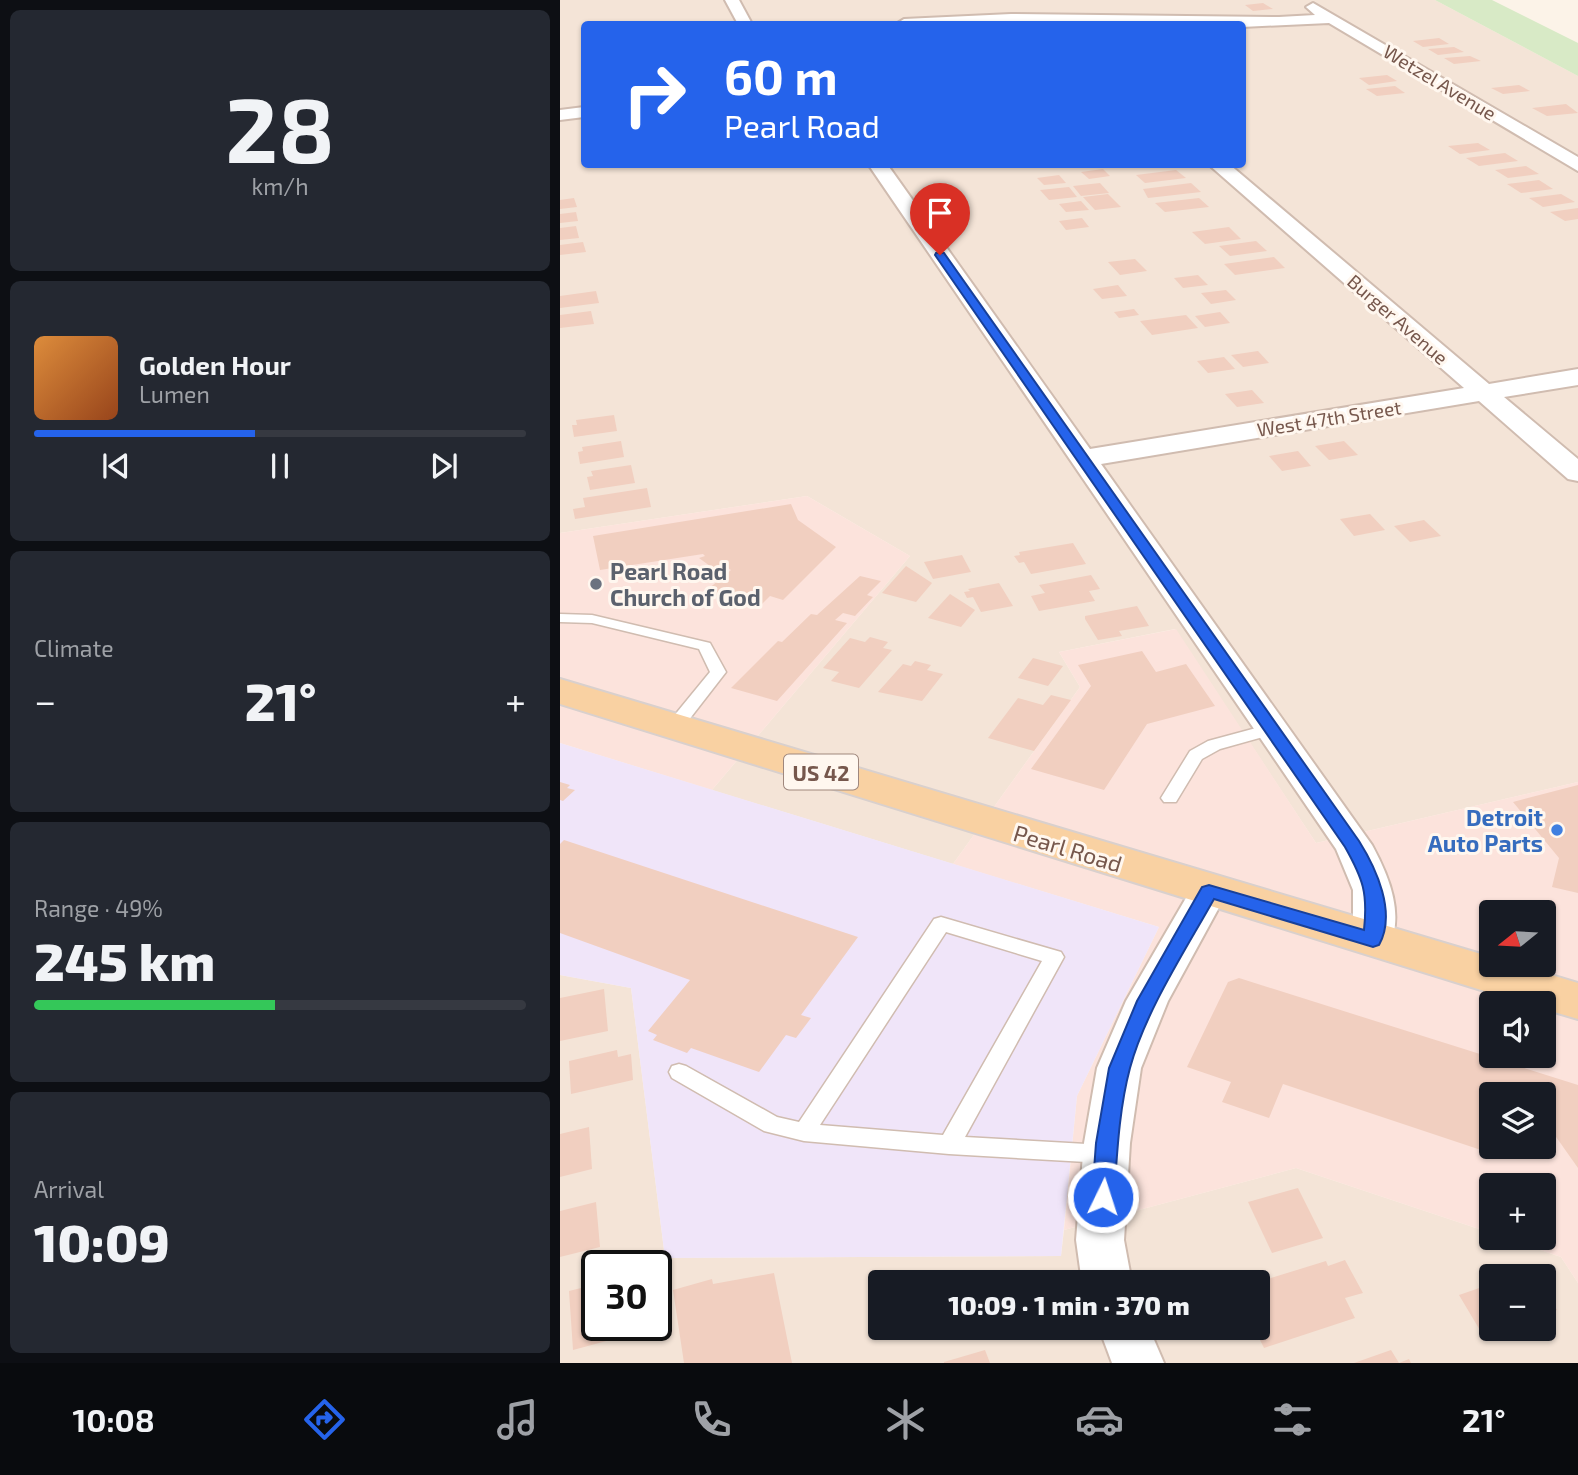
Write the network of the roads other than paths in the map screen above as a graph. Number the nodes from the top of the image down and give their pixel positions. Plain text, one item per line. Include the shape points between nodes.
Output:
1 (732, 0) edge
2 (1027, 0) edge
3 (1302, 0) edge
4 (1332, 18) junction
5 (743, 21) edge
6 (1050, 21) edge
7 (1246, 22) edge
8 (581, 112) edge
9 (560, 114) edge
10 (1578, 165) edge
11 (880, 168) edge
12 (1222, 168) edge
13 (1578, 377) edge
14 (1485, 393) junction
15 (1081, 459) junction
16 (1578, 473) edge
17 (560, 618) edge
18 (560, 691) edge
19 (675, 726) junction
20 (1272, 729) junction
21 (1170, 798) dead end
22 (1209, 891) junction
23 (1373, 940) junction
24 (1578, 1001) edge
25 (679, 1072) dead end
26 (804, 1132) junction
27 (949, 1145) junction
28 (1106, 1155) junction
29 (1105, 1270) edge
30 (1129, 1340) edge
31 (1138, 1363) edge

1 - 5 street
2 - 6 street
3 - 4 street, Wetzel Avenue
4 - 7 street
4 - 10 street, Wetzel Avenue
8 - 9 street
11 - 15 street
12 - 14 street, Burger Avenue
13 - 14 street, West 47th Street
14 - 15 street, West 47th Street
14 - 16 street, Burger Avenue
15 - 20 street
17 - 19 lane via 592,619 705,646 718,672
18 - 19 main road, Pearl Road / US 42
19 - 22 main road, Pearl Road / US 42
20 - 21 lane via 1214,745 1196,755
20 - 23 street via 1353,845 1371,879 1376,909
22 - 23 main road, Pearl Road / US 42
22 - 28 street via 1147,1001 1119,1068
23 - 24 main road, Pearl Road / US 42
25 - 26 lane via 772,1125
26 - 27 lane
26 - 27 lane via 942,924 1054,957
27 - 28 lane
28 - 29 street via 1100,1240
30 - 31 street

